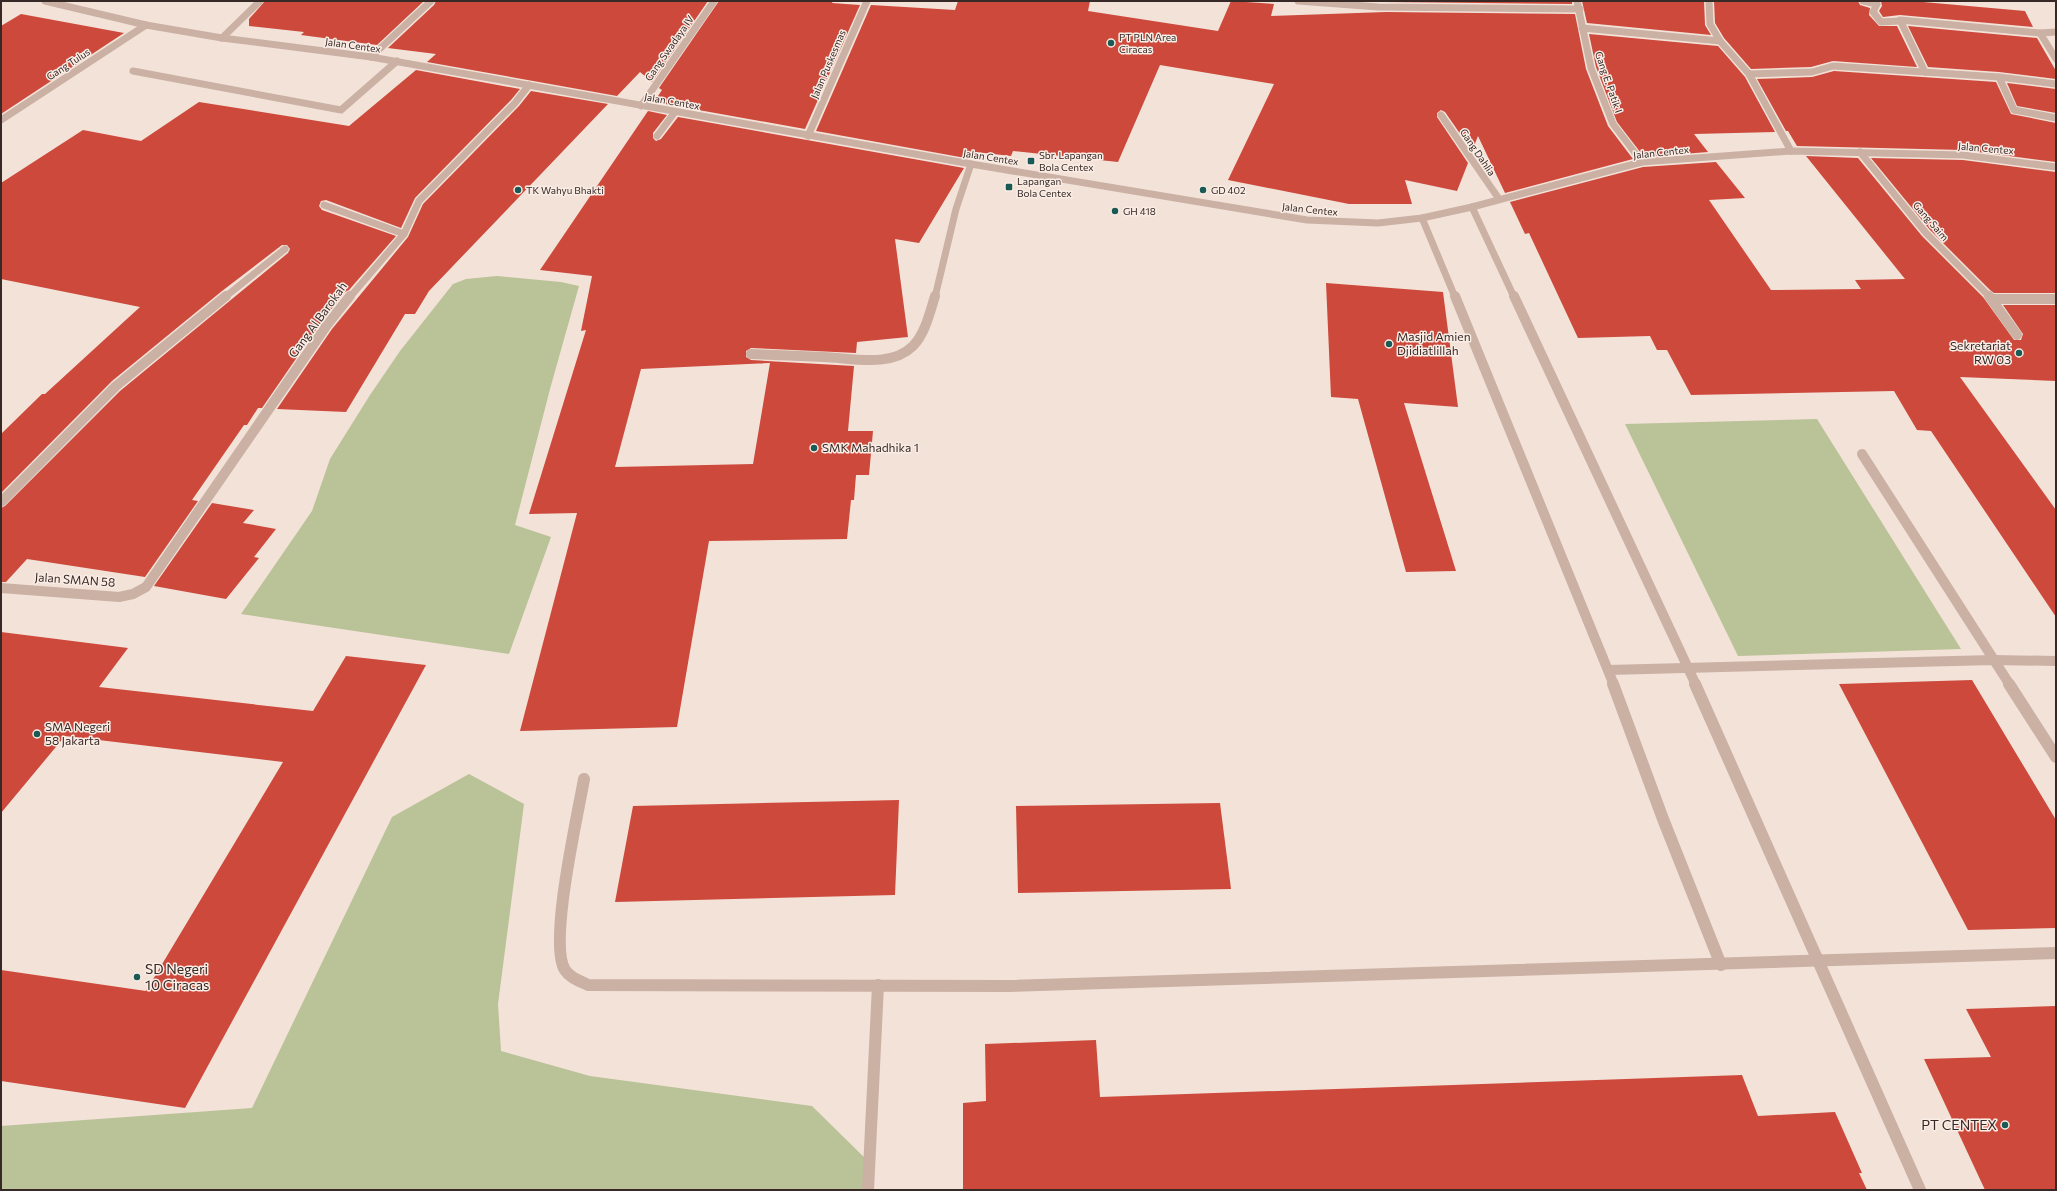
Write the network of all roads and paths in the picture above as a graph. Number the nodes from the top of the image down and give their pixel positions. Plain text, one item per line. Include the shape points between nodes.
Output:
1 (45, 1) edge
2 (260, 1) edge
3 (431, 1) edge
4 (714, 1) edge
5 (867, 1) edge
6 (1298, 1) edge
7 (1577, 1) edge
8 (1709, 1) edge
9 (1863, 1) edge
10 (73, 4) edge
11 (1377, 4) edge
12 (1580, 9) junction
13 (1900, 21) junction
14 (146, 25) junction
15 (1582, 28) junction
16 (2040, 32) junction
17 (2056, 32) edge
18 (222, 38) junction
19 (1720, 41) junction
20 (371, 57) junction
21 (2056, 59) edge
22 (397, 61) junction
23 (133, 71) dead end
24 (1925, 72) junction
25 (1749, 74) junction
26 (1999, 77) junction
27 (2056, 84) edge
28 (529, 85) junction
29 (641, 106) junction
30 (675, 112) junction
31 (1441, 115) dead end
32 (2056, 118) edge
33 (1, 120) edge
34 (657, 136) dead end
35 (808, 136) junction
36 (1790, 151) junction
37 (1860, 152) junction
38 (1642, 162) junction
39 (971, 164) junction
40 (2056, 167) edge
41 (1499, 200) junction
42 (324, 205) dead end
43 (1472, 207) junction
44 (1422, 218) junction
45 (404, 234) junction
46 (285, 249) dead end
47 (1992, 299) junction
48 (2056, 299) edge
49 (2017, 335) dead end
50 (751, 354) dead end
51 (1862, 454) dead end
52 (1, 502) edge
53 (146, 587) joint
54 (1, 588) edge
55 (1993, 660) junction
56 (2056, 661) edge
57 (1688, 668) junction
58 (1608, 670) junction
59 (2056, 757) edge
60 (584, 779) dead end
61 (2056, 953) edge
62 (1818, 960) junction
63 (1721, 965) junction
64 (878, 985) junction
65 (868, 1190) edge
66 (1920, 1190) edge

1 - 10 street, Jalan Centex
2 - 18 street
3 - 20 street
4 - 29 street, Gang Swadaya IV
5 - 35 street, Jalan Puskesmas
6 - 11 street
7 - 12 street, Gang E. Patik I
8 - 19 street via 1710,24
9 - 13 street via 1877,4 1872,12 1878,22 1882,24
10 - 14 street, Jalan Centex
11 - 12 street
12 - 15 street, Gang E. Patik I
13 - 16 street
13 - 24 street
14 - 18 street, Jalan Centex
14 - 33 street, Gang Tulus
15 - 19 street
15 - 38 street, Gang E. Patik I via 1591,68 1608,113
16 - 17 street
16 - 21 street
18 - 20 street, Jalan Centex
19 - 25 street
20 - 22 street, Jalan Centex
22 - 23 street via 341,110
22 - 28 street, Jalan Centex
24 - 25 street via 1833,66 1812,72
24 - 26 street
25 - 36 street
26 - 27 street
26 - 32 street via 2014,110
28 - 29 street, Jalan Centex
28 - 45 street, Gang Al Barokah via 515,103 419,201
29 - 30 street, Jalan Centex
30 - 34 street
30 - 35 street, Jalan Centex
31 - 41 street, Gang Dahlia
35 - 39 street, Jalan Centex
36 - 37 street, Jalan Centex
36 - 38 street, Jalan Centex
37 - 40 street, Jalan Centex via 1963,155
37 - 47 street, Gang Saim via 1926,233
38 - 41 street, Jalan Centex
39 - 44 street, Jalan Centex via 1306,220 1378,223
39 - 50 street via 952,224 928,319 917,344 911,350 893,356 868,359
41 - 43 street, Jalan Centex
42 - 45 street
43 - 44 street, Jalan Centex
43 - 57 street
44 - 58 street
45 - 53 street, Gang Al Barokah via 327,325
46 - 52 street via 116,386
47 - 48 street
47 - 49 street, Gang Saim
51 - 55 street
53 - 54 street, Jalan SMAN 58 via 129,596 119,597
55 - 56 street
55 - 57 street
55 - 59 street
57 - 58 street
57 - 62 street
58 - 63 street via 1662,818
60 - 64 street via 560,914 559,939 564,969 578,982 597,986
61 - 62 street
62 - 63 street
62 - 66 street
63 - 64 street via 1009,986
64 - 65 street

